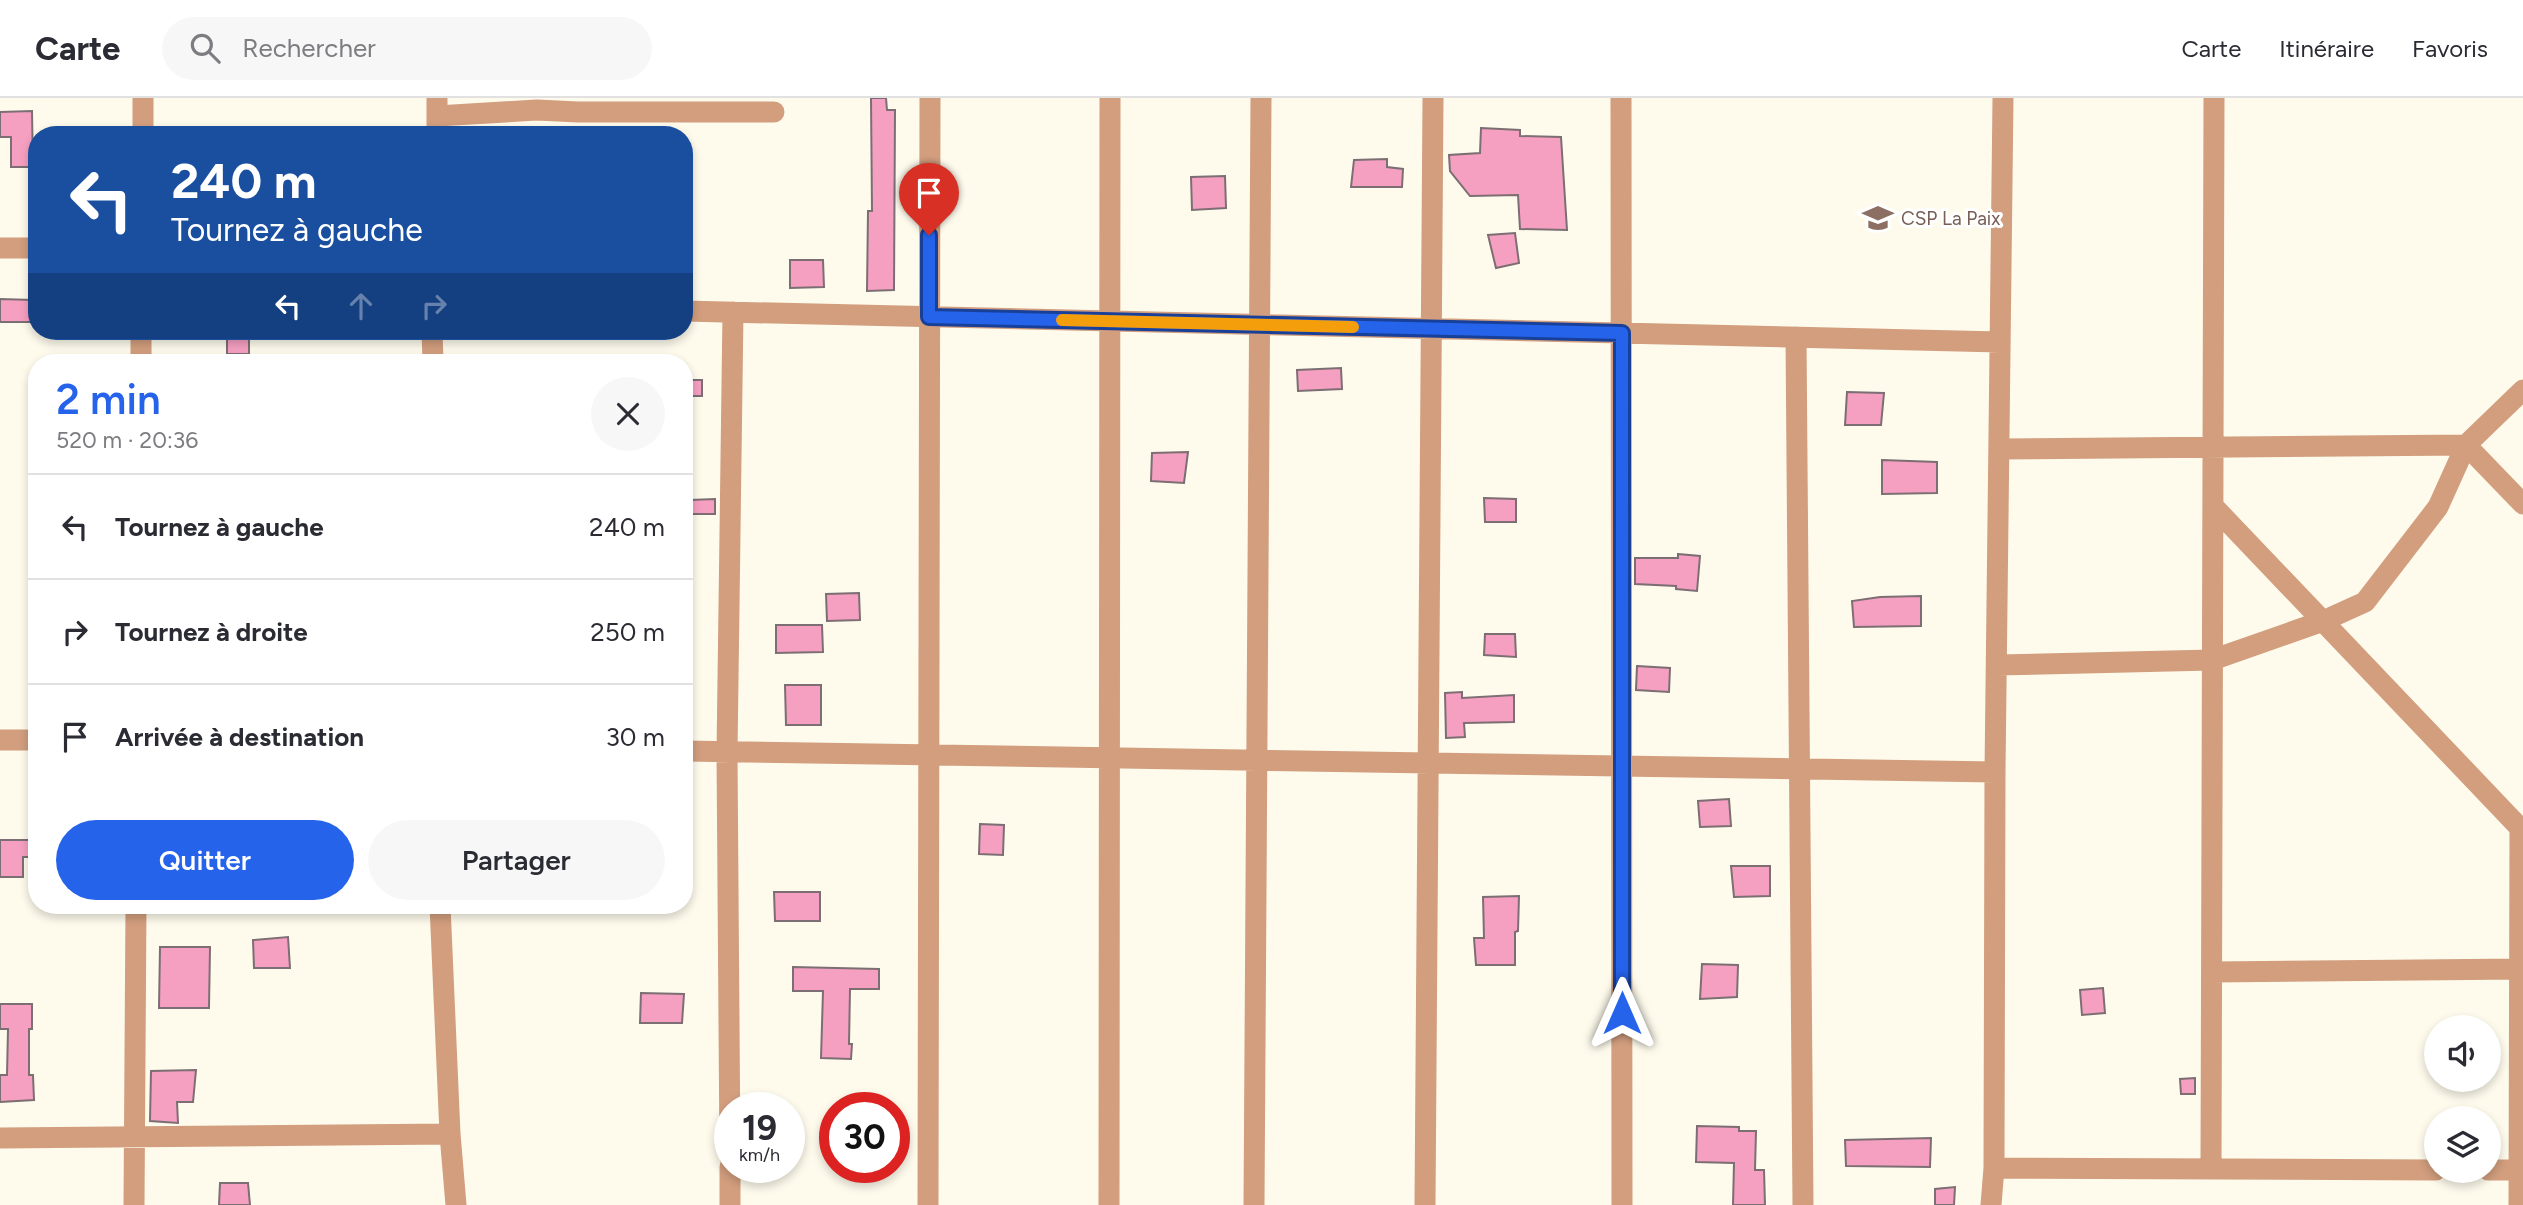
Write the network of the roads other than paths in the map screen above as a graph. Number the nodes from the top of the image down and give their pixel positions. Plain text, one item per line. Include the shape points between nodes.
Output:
1 (143, 98) edge
2 (930, 98) edge
3 (1110, 98) edge
4 (1261, 98) edge
5 (1433, 98) edge
6 (1621, 98) edge
7 (2003, 98) edge
8 (2214, 98) edge
9 (774, 112) dead end
10 (437, 116) edge
11 (143, 126) edge
12 (0, 248) edge
13 (28, 248) edge
14 (693, 311) edge
15 (733, 312) junction
16 (929, 317) junction
17 (1110, 321) junction
18 (1260, 324) junction
19 (1431, 328) junction
20 (1622, 333) junction
21 (1796, 337) junction
22 (2000, 342) junction
23 (2523, 390) edge
24 (2213, 445) junction
25 (2466, 445) junction
26 (1999, 449) junction
27 (2523, 504) edge
28 (2213, 506) junction
29 (2323, 621) junction
30 (2212, 660) junction
31 (1997, 665) junction
32 (0, 740) edge
33 (28, 740) edge
34 (693, 751) edge
35 (727, 753) junction
36 (929, 756) junction
37 (1110, 759) junction
38 (1257, 761) junction
39 (1428, 763) junction
40 (1622, 766) junction
41 (1800, 769) junction
42 (1995, 772) junction
43 (2522, 827) edge
44 (136, 914) edge
45 (440, 914) edge
46 (2519, 969) junction
47 (2212, 972) junction
48 (730, 1092) edge
49 (450, 1134) junction
50 (135, 1138) junction
51 (0, 1139) edge
52 (1994, 1168) junction
53 (2211, 1169) junction
54 (2424, 1170) edge
55 (2501, 1170) edge
56 (2521, 1170) edge
57 (730, 1183) edge
58 (134, 1205) edge
59 (456, 1205) edge
60 (730, 1205) edge
61 (928, 1205) edge
62 (1110, 1205) edge
63 (1255, 1205) edge
64 (1425, 1205) edge
65 (1622, 1205) edge
66 (1803, 1205) edge
67 (1991, 1205) edge
68 (2519, 1205) edge

1 - 11 street
2 - 16 street
3 - 17 street
4 - 18 street
5 - 19 street
6 - 20 street
7 - 22 street
8 - 24 street
9 - 10 street via 537,110
12 - 13 street
14 - 15 street
15 - 16 street
15 - 35 street
16 - 17 street
16 - 36 street
17 - 18 street
17 - 37 street
18 - 19 street
18 - 38 street
19 - 20 street
19 - 39 street
20 - 21 street
20 - 40 street
21 - 22 street
21 - 41 street
22 - 26 street
23 - 25 street
24 - 25 street
24 - 26 street
24 - 28 street
25 - 27 street
25 - 29 street via 2438,507 2365,602
26 - 31 street
28 - 29 street
28 - 30 street
29 - 30 street
29 - 43 street
30 - 31 street
30 - 47 street
31 - 42 street
32 - 33 street
34 - 35 street
35 - 36 street
35 - 48 street
36 - 37 street
36 - 61 street
37 - 38 street
37 - 62 street
38 - 39 street
38 - 63 street
39 - 40 street
39 - 64 street
40 - 41 street
40 - 65 street
41 - 42 street
41 - 66 street
42 - 52 street
43 - 46 street
44 - 50 street
45 - 49 street
46 - 47 street
46 - 56 street
47 - 53 street
49 - 50 street
49 - 59 street
50 - 51 street
50 - 58 street
52 - 53 street
52 - 67 street
53 - 54 street
55 - 56 street
56 - 68 street
57 - 60 street

